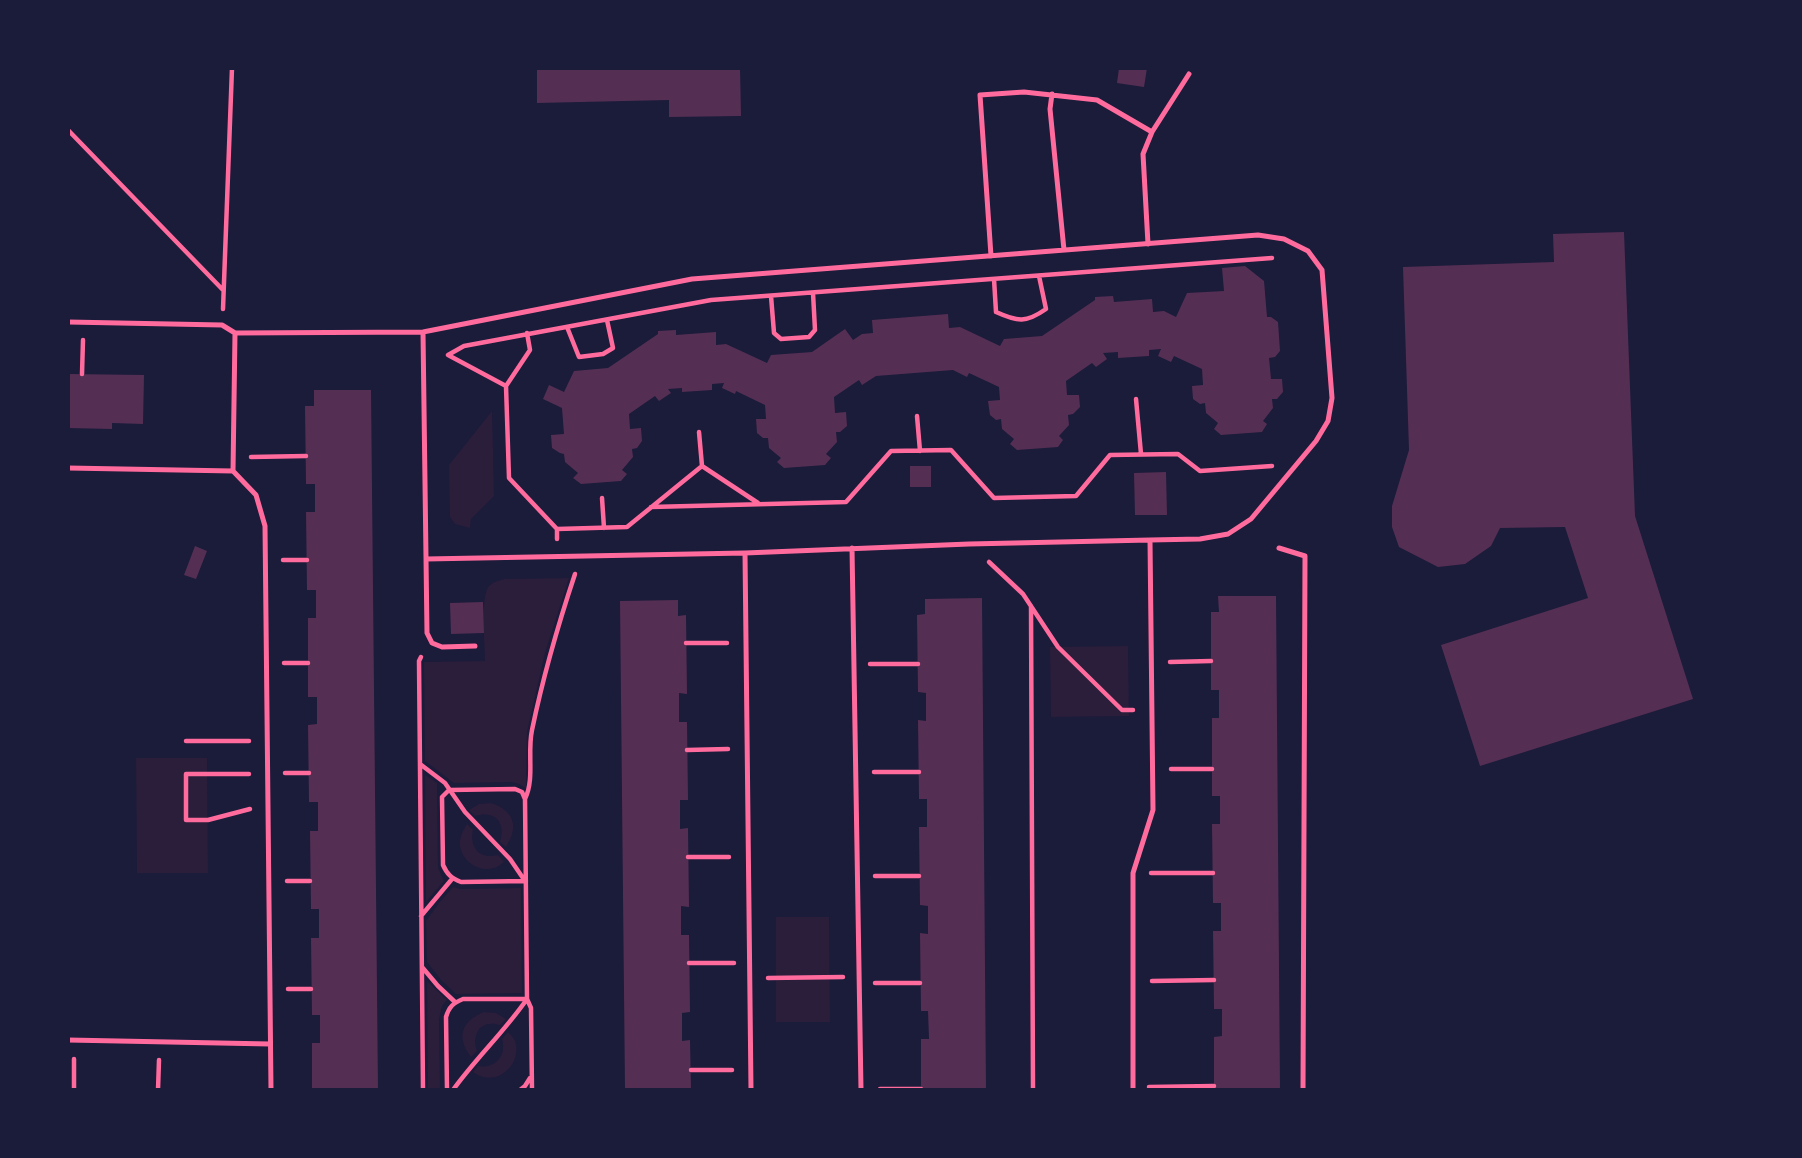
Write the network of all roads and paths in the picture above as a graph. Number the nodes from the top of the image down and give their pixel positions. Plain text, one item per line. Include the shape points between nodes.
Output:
1 (232, 68) edge
2 (1189, 74) dead end
3 (1052, 94) junction
4 (68, 130) edge
5 (1152, 132) junction
6 (1148, 244) junction
7 (1064, 250) junction
8 (991, 256) junction
9 (1276, 258) dead end
10 (1039, 276) junction
11 (994, 279) junction
12 (223, 290) junction
13 (813, 293) junction
14 (771, 296) junction
15 (522, 312) junction
16 (607, 319) junction
17 (68, 322) edge
18 (83, 323) junction
19 (222, 325) junction
20 (567, 327) junction
21 (423, 332) junction
22 (235, 333) junction
23 (527, 334) junction
24 (423, 342) junction
25 (448, 355) junction
26 (82, 374) dead end
27 (506, 386) junction
28 (1136, 400) dead end
29 (917, 416) dead end
30 (699, 432) dead end
31 (920, 451) junction
32 (1141, 454) junction
33 (306, 456) dead end
34 (233, 457) junction
35 (1297, 464) junction
36 (702, 466) junction
37 (68, 468) edge
38 (233, 471) junction
39 (602, 498) dead end
40 (759, 504) junction
41 (651, 507) junction
42 (604, 528) junction
43 (557, 529) junction
44 (1150, 540) junction
45 (852, 548) junction
46 (1279, 548) dead end
47 (745, 553) junction
48 (557, 557) junction
49 (580, 557) junction
50 (984, 558) dead end
51 (426, 559) junction
52 (1031, 606) junction
53 (432, 643) junction
54 (686, 643) dead end
55 (746, 643) junction
56 (475, 646) dead end
57 (1211, 661) dead end
58 (1151, 662) junction
59 (854, 664) junction
60 (918, 664) dead end
61 (1129, 710) dead end
62 (186, 741) dead end
63 (225, 741) dead end
64 (747, 749) junction
65 (687, 750) dead end
66 (420, 764) junction
67 (1153, 769) junction
68 (1212, 769) dead end
69 (856, 772) junction
70 (919, 772) dead end
71 (225, 774) dead end
72 (449, 790) junction
73 (525, 799) junction
74 (235, 813) dead end
75 (688, 857) dead end
76 (748, 857) junction
77 (1133, 873) junction
78 (1213, 873) dead end
79 (858, 876) junction
80 (919, 876) dead end
81 (452, 879) junction
82 (526, 881) junction
83 (421, 916) junction
84 (749, 962) junction
85 (689, 963) dead end
86 (422, 967) junction
87 (750, 978) junction
88 (860, 980) junction
89 (1214, 980) dead end
90 (1133, 981) junction
91 (920, 983) dead end
92 (527, 999) junction
93 (455, 1002) junction
94 (71, 1040) edge
95 (159, 1041) junction
96 (270, 1044) junction
97 (691, 1070) dead end
98 (751, 1070) junction
99 (532, 1076) junction
100 (1214, 1086) dead end
101 (1133, 1088) edge
102 (861, 1089) edge
103 (921, 1089) edge
104 (74, 1090) edge
105 (158, 1090) edge
106 (271, 1090) edge
107 (423, 1090) edge
108 (447, 1090) edge
109 (453, 1090) edge
110 (520, 1090) edge
111 (532, 1090) edge
112 (751, 1090) edge
113 (1033, 1090) edge
114 (1303, 1090) edge

1 - 12 path
2 - 5 lane
3 - 5 lane via 1097,100
3 - 7 lane
3 - 8 lane via 980,95
4 - 12 path
5 - 6 lane via 1143,154
6 - 7 lane
6 - 35 lane via 1258,235 1284,239 1308,251 1322,270 1332,398 1328,421
7 - 8 lane
8 - 15 lane via 692,279
9 - 10 path
10 - 11 path
10 - 11 path via 1046,309 1033,318 1012,319 996,312
11 - 13 path
12 - 19 path
13 - 14 path
13 - 14 path via 815,330 809,337 781,339 774,333
14 - 16 path via 711,300
15 - 21 lane
15 - 23 path
16 - 20 path
16 - 20 path via 613,348 603,354 579,357
17 - 18 lane
18 - 19 lane
18 - 26 path
19 - 22 lane
20 - 23 path
21 - 22 lane
21 - 24 lane
22 - 34 lane
23 - 25 path via 464,346
23 - 27 path via 530,350
24 - 25 path
24 - 51 lane
25 - 27 path
27 - 43 path via 509,478
28 - 32 path
29 - 31 path
30 - 36 path
31 - 32 path via 951,450 994,498 1076,496 1110,455
31 - 40 path via 891,451 846,502
32 - 35 path via 1178,454 1200,471
33 - 34 path
34 - 38 lane
35 - 44 lane via 1251,519 1228,534
36 - 40 path
36 - 41 path
37 - 38 lane
38 - 96 lane via 256,495 265,526
39 - 42 path
40 - 41 path
41 - 42 path via 627,527
42 - 43 path
43 - 48 path
44 - 45 lane
44 - 58 lane
45 - 47 lane
45 - 59 lane
46 - 114 lane via 1305,556
47 - 49 lane
47 - 55 lane
48 - 49 lane
48 - 51 lane
49 - 73 path via 531,733 530,789
50 - 52 path
51 - 53 lane via 427,633
52 - 61 path via 1058,648 1122,710
52 - 113 path
53 - 56 lane via 442,648
53 - 66 path via 419,662
54 - 55 path
55 - 64 lane
57 - 58 path
58 - 67 lane
59 - 60 path
59 - 69 lane
62 - 63 path
64 - 65 path
64 - 76 lane
66 - 72 path
66 - 83 path
67 - 68 path
67 - 77 lane via 1153,810
69 - 70 path
69 - 79 lane
71 - 74 path via 186,774 186,820
72 - 73 path via 516,789
72 - 81 path via 442,797 443,864
72 - 82 path
73 - 82 path
75 - 76 path
76 - 84 lane
77 - 78 path
77 - 90 lane
79 - 80 path
79 - 88 lane
81 - 82 path
81 - 83 path
82 - 92 path
83 - 86 path
84 - 85 path
84 - 87 lane
86 - 93 path
86 - 107 path
87 - 88 path
87 - 98 lane
88 - 91 path
88 - 102 lane
89 - 90 path
90 - 101 lane
92 - 93 path
92 - 99 path
92 - 109 path
93 - 108 path via 446,1017
94 - 95 lane
94 - 104 path
95 - 96 lane
95 - 105 path
96 - 106 lane
97 - 98 path
98 - 112 lane
99 - 110 path
99 - 111 path
100 - 101 path
102 - 103 path

